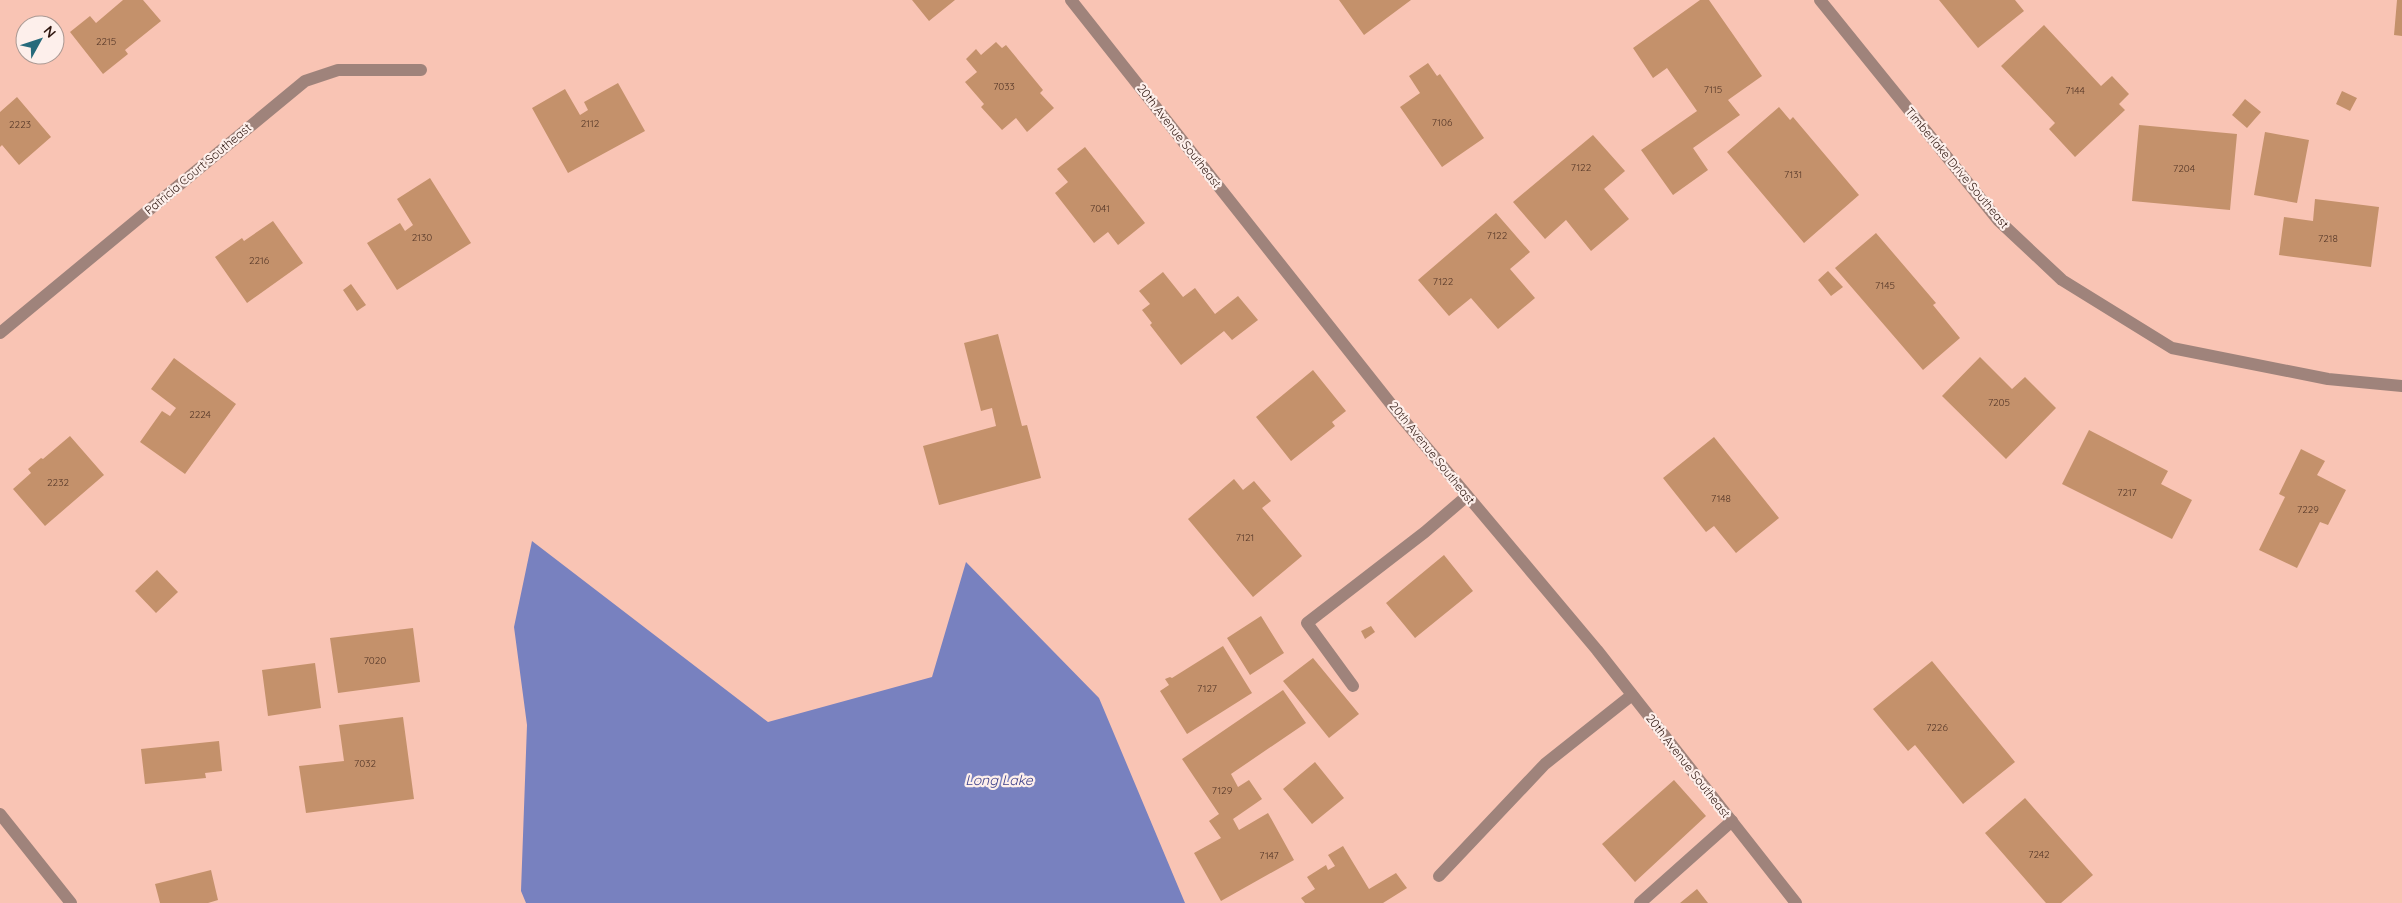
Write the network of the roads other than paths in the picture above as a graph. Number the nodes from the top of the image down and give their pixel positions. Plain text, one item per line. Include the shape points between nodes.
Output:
1 (1071, 0) edge
2 (1820, 0) edge
3 (421, 70) dead end
4 (0, 333) edge
5 (2402, 386) edge
6 (1467, 496) junction
7 (1353, 686) dead end
8 (1632, 695) junction
9 (0, 814) edge
10 (1732, 821) junction
11 (1439, 876) dead end
12 (72, 903) edge
13 (1640, 903) edge
14 (1796, 903) edge

1 - 6 street, 20th Avenue Southeast
2 - 5 street, Timberlake Drive Southeast via 1998,220 2062,280 2172,348 2328,380
3 - 4 street, Patricia Court Southeast via 338,70 305,80
6 - 7 street via 1308,624
6 - 8 street, 20th Avenue Southeast
8 - 10 street, 20th Avenue Southeast
8 - 11 street via 1545,764
9 - 12 street
10 - 13 street
10 - 14 street, 20th Avenue Southeast

